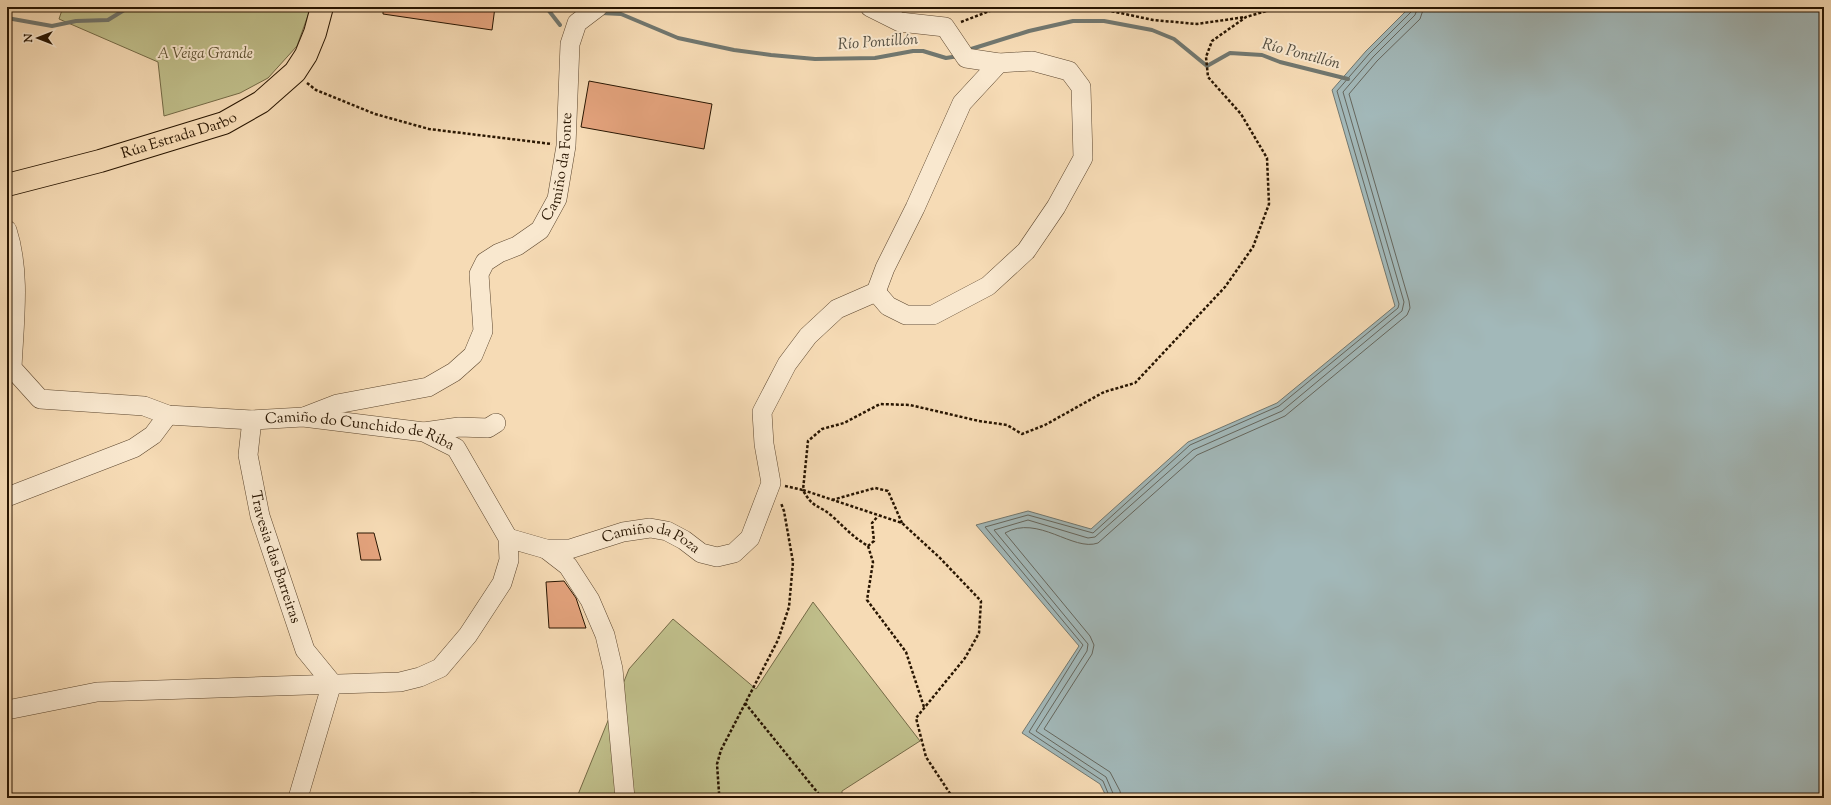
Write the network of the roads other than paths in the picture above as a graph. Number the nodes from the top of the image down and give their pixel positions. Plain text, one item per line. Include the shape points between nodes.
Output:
1 (322, 7) edge
2 (598, 7) edge
3 (870, 7) edge
4 (999, 64) junction
5 (7, 186) edge
6 (7, 230) edge
7 (876, 292) junction
8 (168, 415) junction
9 (303, 417) junction
10 (252, 420) junction
11 (496, 423) dead end
12 (424, 432) junction
13 (7, 498) edge
14 (508, 538) junction
15 (546, 549) junction
16 (332, 683) junction
17 (7, 710) edge
18 (298, 798) edge
19 (625, 798) edge

1 - 5 main road, Rúa Estrada Darbo via 306,55 295,72 261,102 224,123
2 - 9 street, Camiño da Fonte via 577,23 570,44 566,146 557,198 540,230 517,246 485,262 479,274 483,331 473,355 454,372 428,387 337,404
3 - 4 street via 900,22 945,27 963,52
4 - 7 street via 962,103
4 - 7 street via 1032,61 1069,71 1081,87 1083,158 1056,207 1026,252 988,286 933,315 906,315 888,306
6 - 8 street, Camiño do Cunchido de Riba via 12,245 15,290 12,368 40,400 144,406
7 - 15 street, Camiño da Poza via 837,309 808,336 787,364 762,412 764,444 771,483 750,538 734,553 717,557 701,553 667,531 650,528 623,532 570,550
8 - 10 street, Camiño do Cunchido de Riba
8 - 13 street via 153,435 134,448
9 - 10 street, Camiño do Cunchido de Riba
9 - 12 street, Camiño do Cunchido de Riba
10 - 16 street, Travesia das Barreiras via 248,455 260,516 305,650
11 - 12 street via 488,428 460,427
12 - 14 street, Camiño do Cunchido de Riba via 456,448
14 - 15 street, Camiño da Poza
14 - 16 street, Camiño do Cunchido de Riba via 509,560 502,583 468,635 440,668 400,682
15 - 19 street via 568,566 590,600 605,635 613,669
16 - 17 street, Camiño do Cunchido de Riba via 97,692
16 - 18 street

